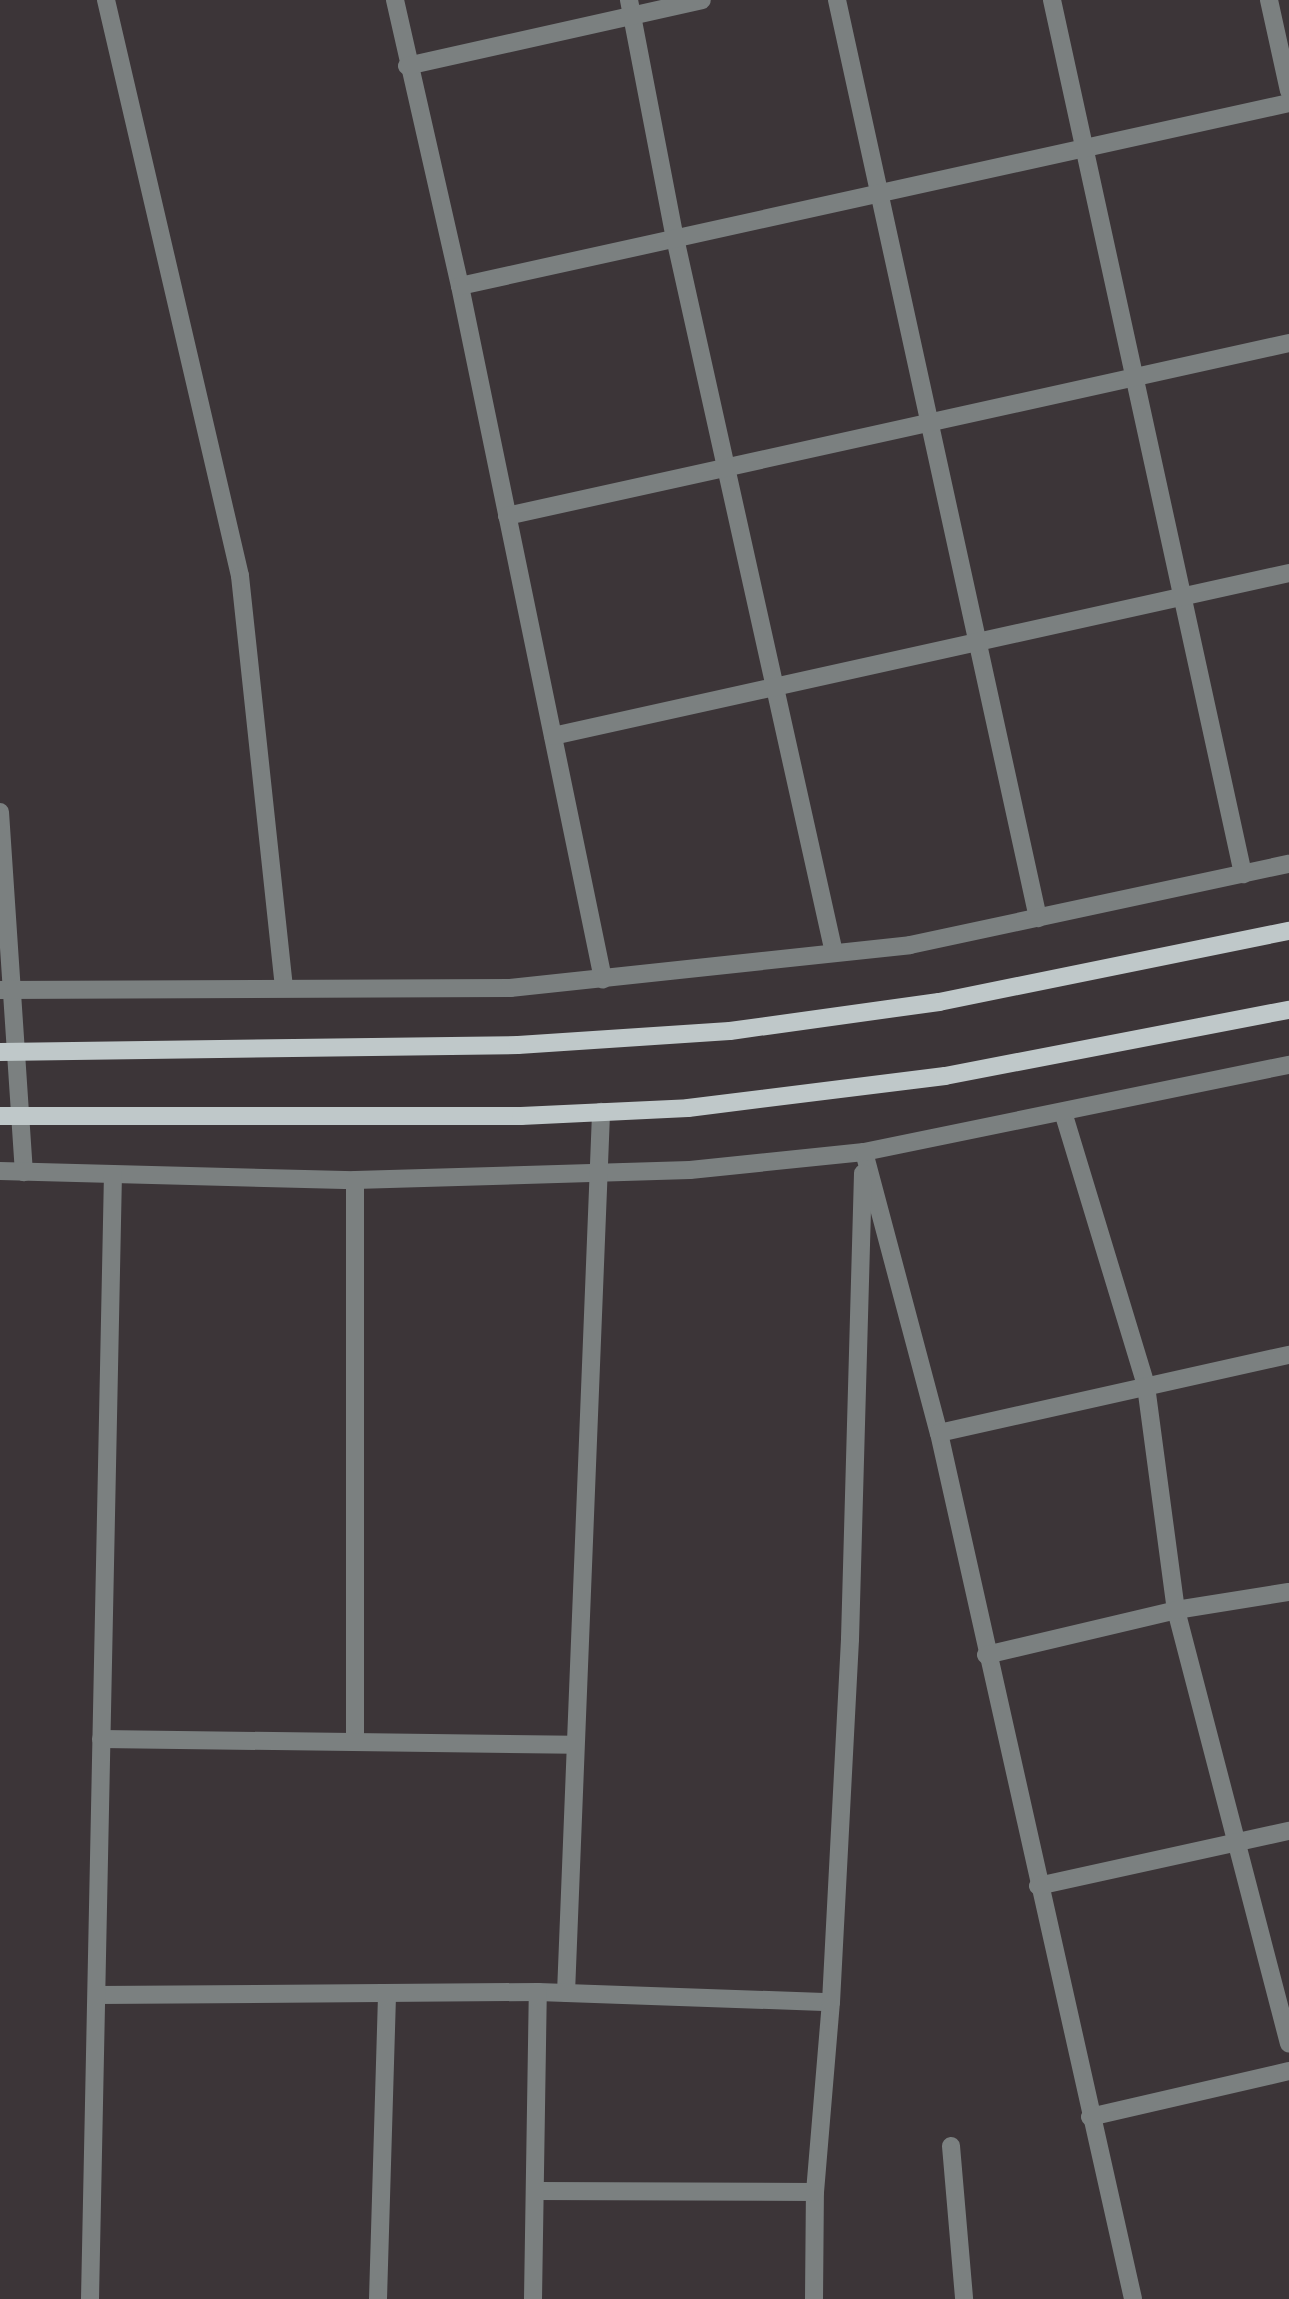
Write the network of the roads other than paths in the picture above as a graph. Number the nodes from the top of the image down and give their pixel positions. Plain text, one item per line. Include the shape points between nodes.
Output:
1 (106, 0) edge
2 (396, 0) edge
3 (702, 0) edge
4 (837, 0) edge
5 (1052, 0) edge
6 (1269, 0) edge
7 (631, 8) edge
8 (407, 66) junction
9 (1289, 91) edge
10 (1289, 103) edge
11 (1086, 148) junction
12 (879, 193) junction
13 (675, 238) junction
14 (460, 286) junction
15 (1289, 343) edge
16 (1134, 377) junction
17 (930, 423) junction
18 (727, 467) junction
19 (508, 516) junction
20 (1289, 573) edge
21 (1181, 597) junction
22 (978, 642) junction
23 (775, 687) junction
24 (553, 736) junction
25 (0, 812) edge
26 (1289, 864) edge
27 (1243, 874) junction
28 (1038, 918) junction
29 (1289, 931) edge
30 (834, 953) junction
31 (603, 979) junction
32 (284, 986) junction
33 (6, 990) edge
34 (1289, 1010) edge
35 (8, 1052) edge
36 (1289, 1065) edge
37 (601, 1112) junction
38 (1063, 1112) junction
39 (0, 1116) edge
40 (21, 1116) junction
41 (864, 1152) junction
42 (0, 1171) edge
43 (24, 1172) junction
44 (602, 1173) junction
45 (113, 1174) junction
46 (355, 1180) junction
47 (1289, 1355) edge
48 (1146, 1386) junction
49 (939, 1433) junction
50 (1289, 1592) edge
51 (1176, 1611) junction
52 (986, 1655) junction
53 (101, 1739) junction
54 (355, 1742) junction
55 (574, 1745) junction
56 (1289, 1831) edge
57 (1240, 1843) junction
58 (1038, 1886) junction
59 (538, 1992) junction
60 (387, 1993) junction
61 (566, 1993) junction
62 (97, 1994) junction
63 (831, 2001) junction
64 (1289, 2044) edge
65 (1289, 2071) edge
66 (1090, 2118) junction
67 (951, 2146) dead end
68 (536, 2191) junction
69 (815, 2192) junction
70 (90, 2299) edge
71 (378, 2299) edge
72 (533, 2299) edge
73 (814, 2299) edge
74 (964, 2299) edge
75 (1133, 2299) edge

1 - 32 street via 240,576
2 - 8 street
3 - 7 street
4 - 12 street
5 - 11 street
6 - 9 street
7 - 8 street
7 - 13 street
8 - 14 street
10 - 11 street
11 - 12 street
11 - 16 street
12 - 13 street
12 - 17 street
13 - 14 street
13 - 18 street
14 - 19 street
15 - 16 street
16 - 17 street
16 - 21 street
17 - 18 street
17 - 22 street
18 - 19 street
18 - 23 street
19 - 24 street
20 - 21 street
21 - 22 street
21 - 27 street
22 - 23 street
22 - 28 street
23 - 24 street
23 - 30 street
24 - 31 street
25 - 33 street
26 - 27 street
27 - 28 street
28 - 30 street via 910,945
29 - 35 main road via 939,1002 730,1031 519,1045
30 - 31 street
31 - 32 street via 510,988
32 - 33 street
33 - 35 street
34 - 37 main road via 859,1090
35 - 40 street
36 - 38 street
37 - 40 main road
37 - 44 street
38 - 41 street
38 - 48 street
39 - 40 main road
40 - 43 street
41 - 44 street via 690,1170
41 - 49 street
41 - 63 street via 850,1639
42 - 43 street
43 - 45 street
44 - 46 street
44 - 55 street
45 - 46 street
45 - 53 street
46 - 54 street
47 - 48 street
48 - 49 street
48 - 51 street
49 - 52 street
50 - 51 street
51 - 52 street
51 - 57 street
52 - 58 street
53 - 54 street
53 - 62 street
54 - 55 street
55 - 61 street
56 - 57 street
57 - 58 street
57 - 64 street
58 - 66 street
59 - 60 street
59 - 61 street
59 - 68 street
60 - 62 street
60 - 71 street
61 - 63 street
62 - 70 street
63 - 69 street
65 - 66 street
66 - 75 street
67 - 74 street
68 - 69 street
68 - 72 street
69 - 73 street

